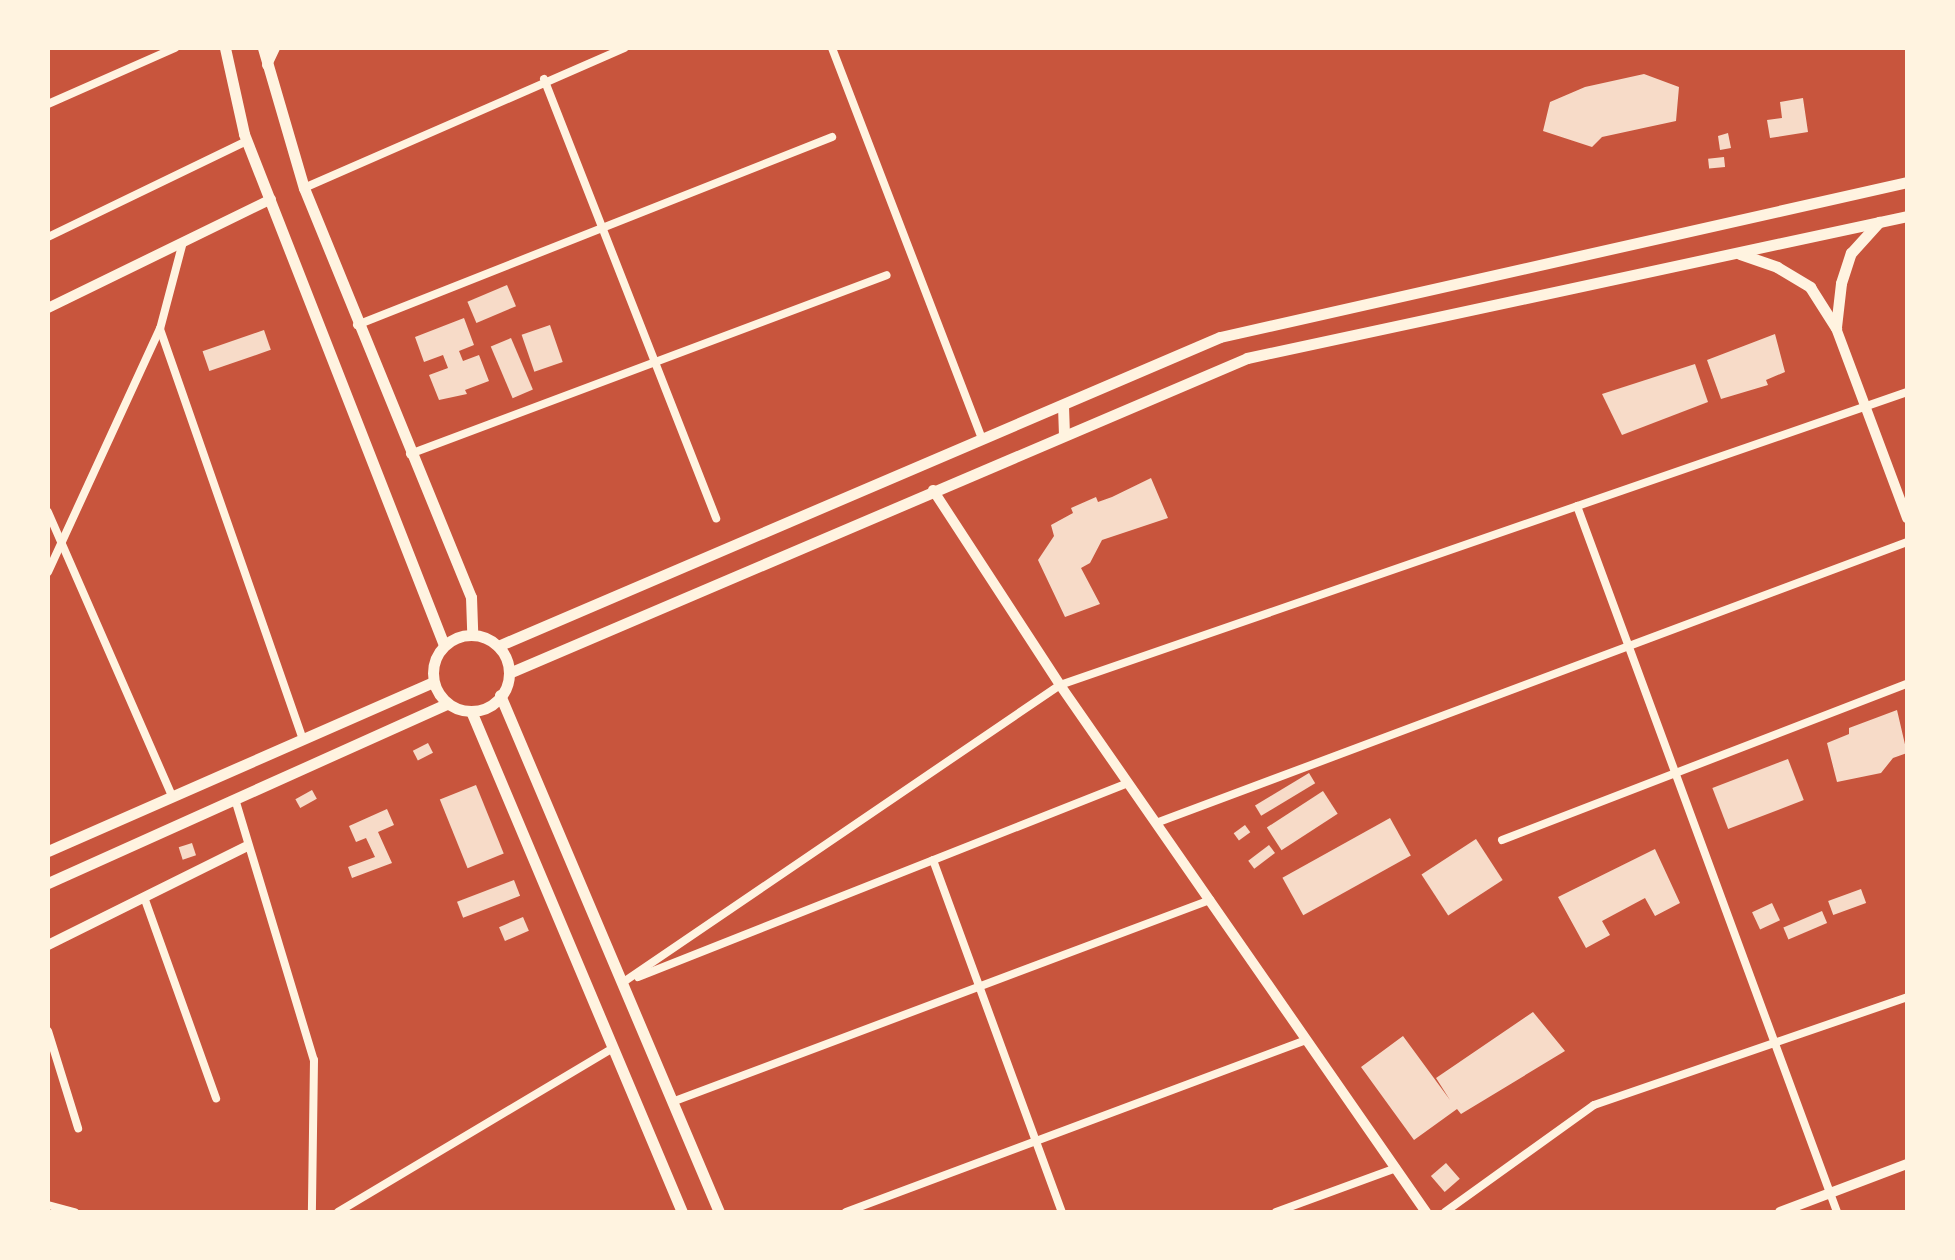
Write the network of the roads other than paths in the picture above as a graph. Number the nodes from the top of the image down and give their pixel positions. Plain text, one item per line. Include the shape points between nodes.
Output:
1 (175, 48) edge
2 (225, 48) edge
3 (263, 48) edge
4 (275, 48) edge
5 (284, 48) edge
6 (625, 48) edge
7 (832, 48) edge
8 (267, 65) junction
9 (544, 79) junction
10 (48, 104) edge
11 (832, 137) dead end
12 (247, 141) junction
13 (1907, 182) edge
14 (304, 188) junction
15 (271, 199) junction
16 (1907, 216) edge
17 (1879, 222) junction
18 (600, 225) junction
19 (48, 237) edge
20 (183, 242) junction
21 (1739, 254) junction
22 (887, 275) dead end
23 (48, 308) edge
24 (357, 325) junction
25 (1836, 328) junction
26 (160, 329) junction
27 (653, 366) junction
28 (1907, 392) edge
29 (1063, 406) junction
30 (1866, 407) junction
31 (1064, 433) junction
32 (982, 439) junction
33 (409, 455) junction
34 (933, 490) junction
35 (1577, 506) junction
36 (48, 512) edge
37 (1907, 518) edge
38 (716, 519) dead end
39 (1907, 542) edge
40 (62, 546) junction
41 (48, 572) edge
42 (472, 634) junction
43 (444, 645) junction
44 (498, 646) junction
45 (1629, 646) junction
46 (509, 673) junction
47 (433, 682) junction
48 (1907, 684) edge
49 (1060, 685) junction
50 (500, 695) junction
51 (447, 704) junction
52 (471, 711) junction
53 (302, 737) junction
54 (1677, 776) junction
55 (1128, 783) junction
56 (172, 796) junction
57 (235, 799) junction
58 (1156, 823) junction
59 (1502, 840) dead end
60 (247, 846) junction
61 (48, 851) edge
62 (933, 860) junction
63 (48, 883) edge
64 (144, 897) junction
65 (1210, 900) junction
66 (48, 945) edge
67 (622, 983) junction
68 (979, 987) junction
69 (1907, 997) edge
70 (48, 1031) edge
71 (1307, 1040) junction
72 (1776, 1044) junction
73 (613, 1048) junction
74 (216, 1098) dead end
75 (672, 1102) junction
76 (78, 1128) dead end
77 (1036, 1141) junction
78 (1907, 1164) edge
79 (1396, 1168) junction
80 (1830, 1193) junction
81 (48, 1205) edge
82 (678, 1211) edge
83 (75, 1212) edge
84 (312, 1212) edge
85 (338, 1212) edge
86 (719, 1212) edge
87 (846, 1212) edge
88 (1062, 1212) edge
89 (1276, 1212) edge
90 (1426, 1212) edge
91 (1445, 1212) edge
92 (1780, 1212) edge
93 (1837, 1212) edge

1 - 10 street
2 - 12 main road
3 - 8 main road
4 - 5 street
4 - 8 street
6 - 9 street
7 - 32 street
8 - 14 main road
9 - 14 street
9 - 18 street
11 - 18 street
12 - 15 main road
12 - 19 street
13 - 29 main road via 1220,337
14 - 24 main road
15 - 20 street
15 - 43 main road
16 - 17 main road
17 - 21 main road
17 - 25 main road via 1851,253
18 - 24 street
18 - 27 street
20 - 23 street
20 - 26 street
21 - 25 main road via 1777,267 1810,287
21 - 31 main road via 1247,358
22 - 27 street
24 - 33 main road
25 - 30 street
26 - 40 street
26 - 53 street
27 - 33 street
27 - 38 street
28 - 30 street
29 - 31 main road
29 - 32 main road
30 - 35 street
30 - 37 street
31 - 34 main road
32 - 44 main road
33 - 42 main road via 471,597
34 - 46 main road
34 - 49 street
35 - 45 street
35 - 49 street
36 - 40 street
39 - 45 street
40 - 41 street
40 - 56 street
42 - 43 main road
42 - 44 main road
43 - 47 main road via 435,658
44 - 46 main road
45 - 54 street
45 - 58 street
46 - 50 main road
47 - 51 main road
47 - 53 main road
48 - 54 street
49 - 55 street
49 - 67 street
50 - 52 main road via 485,708
50 - 67 main road
51 - 52 main road
51 - 57 main road
52 - 73 main road
53 - 56 main road
54 - 59 street
54 - 72 street
55 - 58 street
55 - 62 street
56 - 61 main road
57 - 60 street
57 - 63 main road
58 - 65 street
60 - 64 street
60 - 84 street via 314,1060
62 - 67 street
62 - 68 street
64 - 66 street
64 - 74 street
65 - 68 street
65 - 71 street
67 - 75 main road
68 - 75 street
68 - 77 street
69 - 72 street
70 - 76 street
71 - 77 street
71 - 79 street
72 - 80 street
72 - 91 street via 1594,1105
73 - 82 main road
73 - 85 street
75 - 86 main road
77 - 87 street
77 - 88 street
78 - 80 street
79 - 89 street
79 - 90 street
80 - 92 street
80 - 93 street
81 - 83 street

